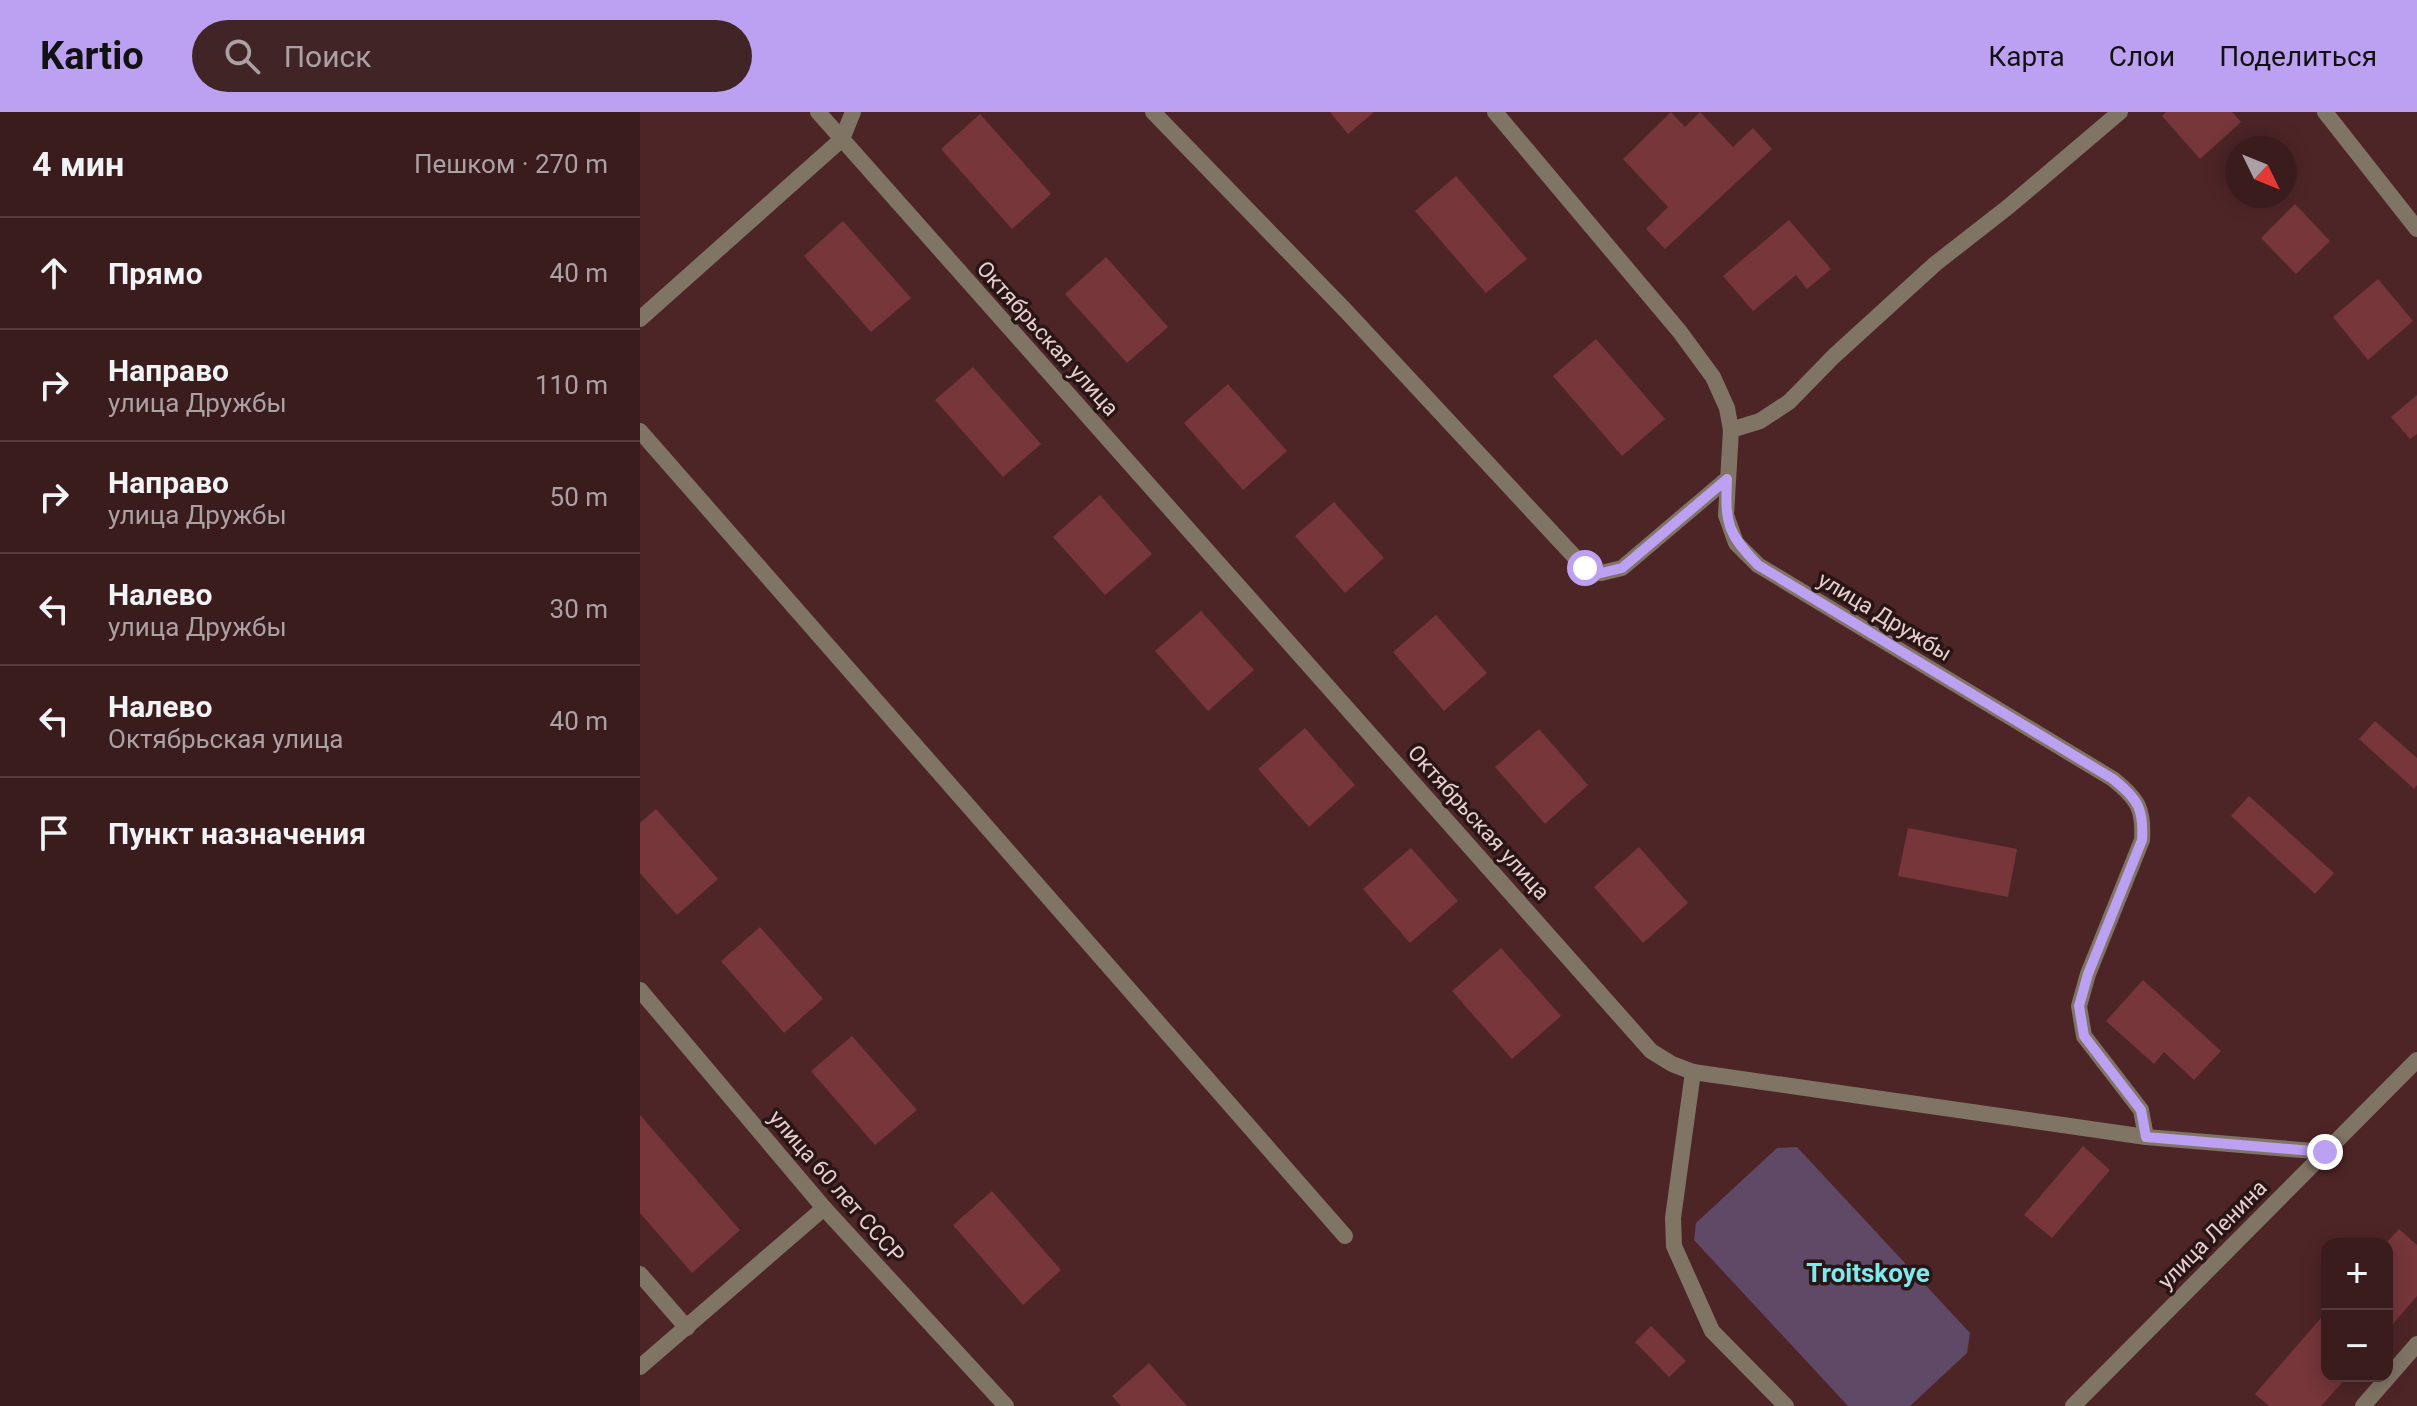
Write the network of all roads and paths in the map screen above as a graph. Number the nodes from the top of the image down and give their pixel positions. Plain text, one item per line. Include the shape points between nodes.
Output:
1 (818, 112) edge
2 (853, 112) edge
3 (1153, 112) edge
4 (1495, 112) edge
5 (2120, 112) edge
6 (2325, 112) edge
7 (842, 139) junction
8 (2417, 229) edge
9 (640, 319) edge
10 (1731, 430) junction
11 (640, 431) edge
12 (1727, 479) junction
13 (640, 990) edge
14 (2417, 1060) edge
15 (1693, 1072) junction
16 (2146, 1137) junction
17 (2325, 1152) junction
18 (824, 1208) junction
19 (1345, 1236) dead end
20 (640, 1274) edge
21 (687, 1328) junction
22 (2417, 1344) edge
23 (640, 1367) edge
24 (1006, 1406) edge
25 (1786, 1406) edge
26 (2073, 1406) edge
27 (2363, 1406) edge

1 - 7 street, Октябрьская улица
2 - 7 street
3 - 12 street via 1585,568 1601,573 1622,568
4 - 10 street, улица Дружбы via 1680,332 1713,377
5 - 10 street via 1935,264 1789,402 1760,421
6 - 8 street
7 - 9 street
7 - 15 street, Октябрьская улица via 1651,1051
10 - 12 street, улица Дружбы
11 - 19 street
12 - 16 street, улица Дружбы via 1726,515 1736,543 1758,565 2132,794 2144,817 2142,840 2079,1006 2084,1036 2141,1110
13 - 18 street, улица 60 лет СССР
14 - 17 street, улица Ленина
15 - 16 street, Октябрьская улица
15 - 25 street via 1673,1218 1674,1246 1712,1331
16 - 17 street, Октябрьская улица
17 - 26 street, улица Ленина
18 - 21 street
18 - 24 street, улица 60 лет СССР
20 - 21 street
21 - 23 street
22 - 27 street

